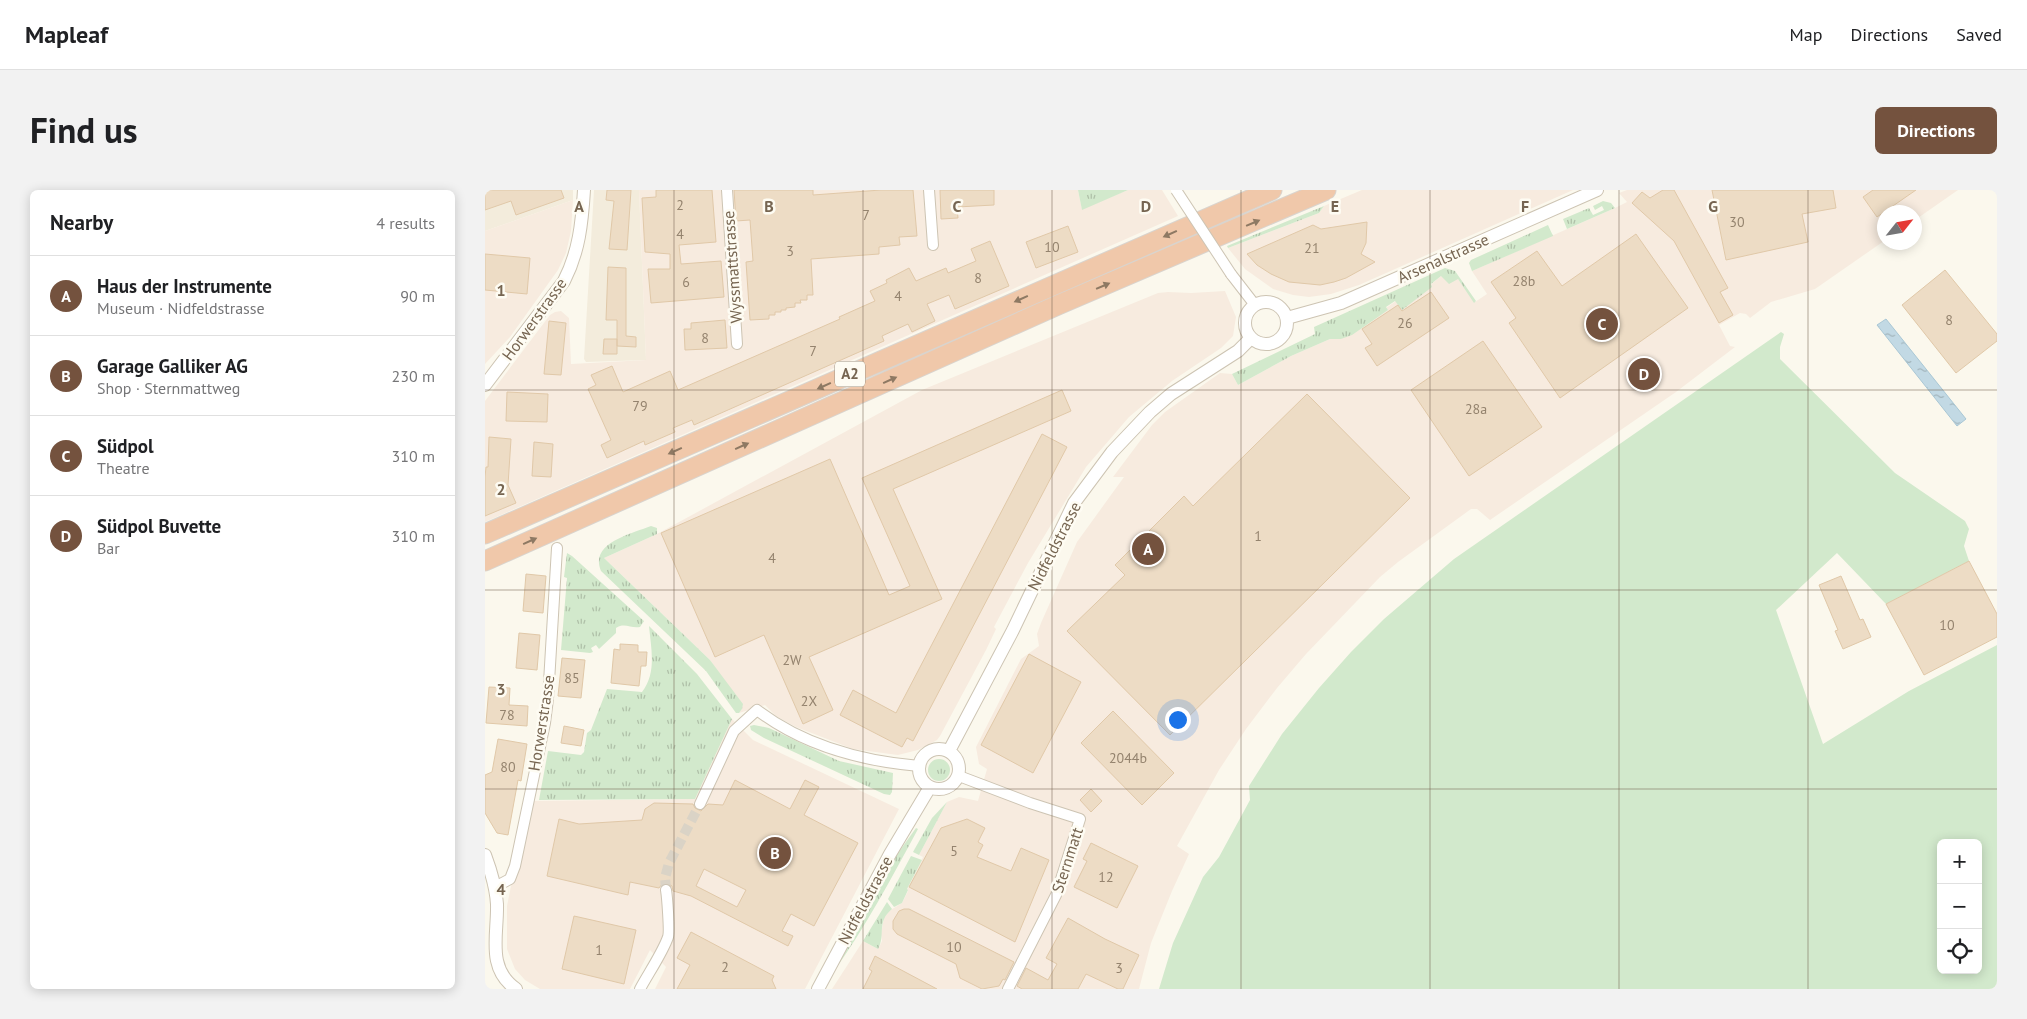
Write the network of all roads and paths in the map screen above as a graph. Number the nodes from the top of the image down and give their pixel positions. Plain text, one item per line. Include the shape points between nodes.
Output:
1 (584, 190) edge
2 (727, 190) edge
3 (929, 190) edge
4 (1176, 190) edge
5 (1272, 190) edge
6 (1327, 190) edge
7 (1597, 190) edge
8 (933, 245) dead end
9 (1255, 305) junction
10 (1287, 318) junction
11 (1251, 338) junction
12 (737, 344) dead end
13 (485, 385) edge
14 (485, 534) edge
15 (557, 548) dead end
16 (485, 560) edge
17 (949, 752) junction
18 (919, 766) junction
19 (959, 776) junction
20 (930, 787) junction
21 (701, 804) tunnel mouth
22 (485, 856) edge
23 (495, 887) junction
24 (666, 890) tunnel mouth
25 (508, 987) edge
26 (640, 989) edge
27 (818, 989) edge
28 (1008, 989) edge

1 - 13 street, Horwerstrasse via 580,239 573,265
2 - 12 street, Wyssmattstrasse
3 - 8 street
4 - 9 street, bridge
5 -> 14 highway, A2
16 -> 6 highway, A2
7 - 10 street, Arsenalstrasse via 1341,303
9 - 10 street via 1271,302 1281,308
9 - 11 street via 1245,321
10 - 11 street via 1283,336 1274,343 1262,344
11 - 17 street, Nidfeldstrasse via 1238,351 1171,394 1150,412 1112,452 1074,503
15 - 23 street, Horwerstrasse via 545,723 515,866 510,878
17 - 18 street via 939,749 928,752
17 - 19 street via 957,759
18 - 20 street via 921,778
18 - 21 street via 843,754 774,723 757,710 734,731
19 - 20 street via 947,788
19 - 28 street, Sternmatt via 1080,819 1056,896
20 - 27 street, Nidfeldstrasse
22 - 23 street
23 - 25 street via 497,962
24 - 26 street via 669,936

